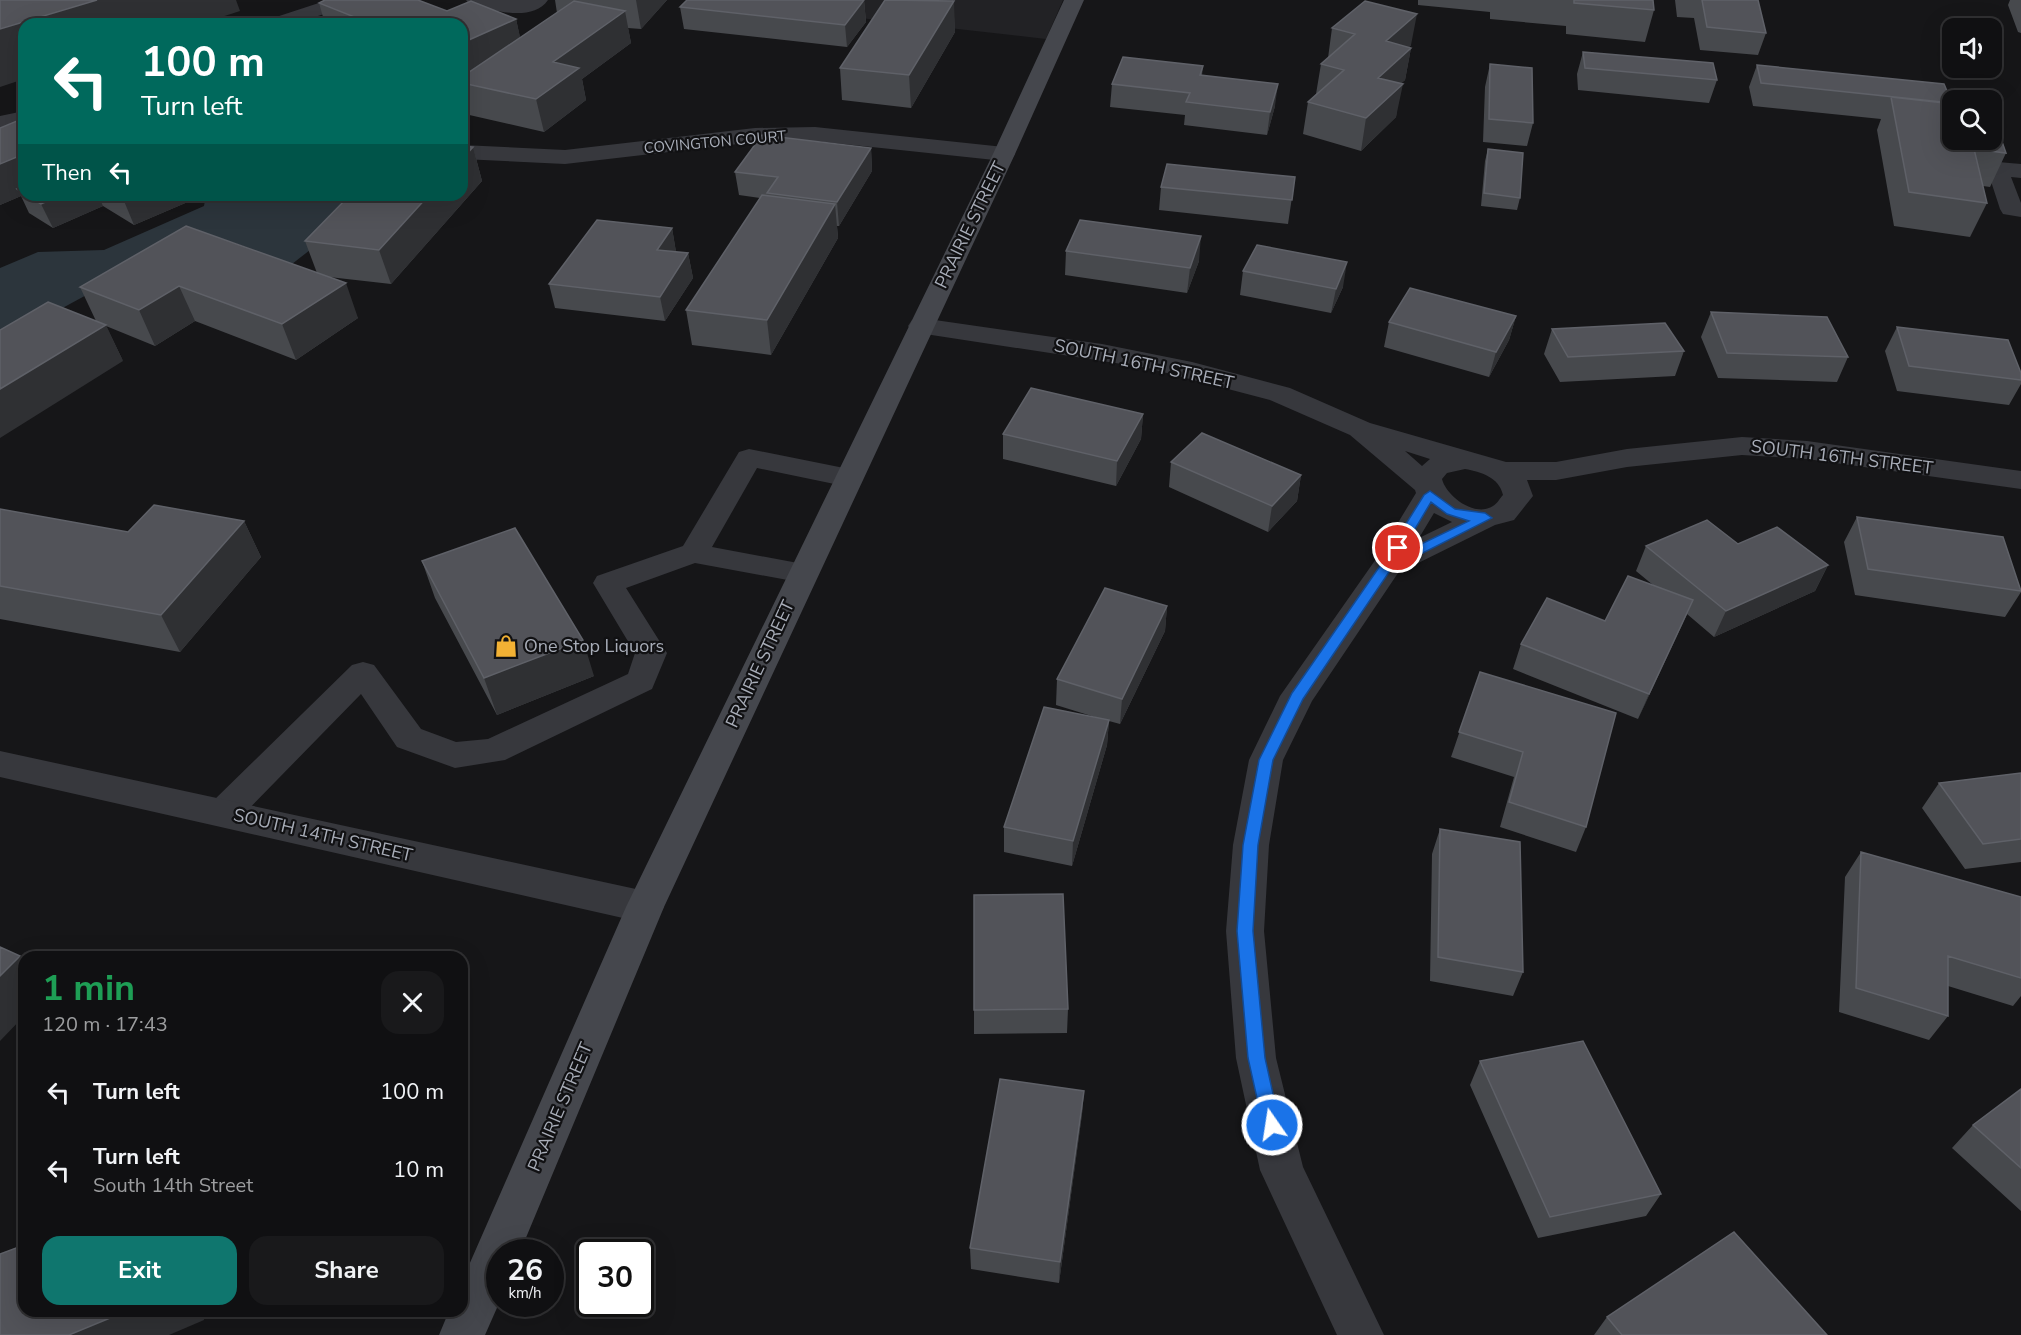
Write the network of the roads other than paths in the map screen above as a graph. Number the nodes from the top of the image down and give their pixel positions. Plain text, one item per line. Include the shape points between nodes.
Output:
1 (347, 0) edge
2 (476, 0) edge
3 (538, 0) edge
4 (1074, 0) edge
5 (292, 18) edge
6 (18, 119) edge
7 (0, 123) edge
8 (468, 152) edge
9 (1004, 154) junction
10 (2021, 171) edge
11 (2016, 216) edge
12 (921, 326) junction
13 (1360, 429) junction
14 (1627, 458) junction
15 (1465, 460) junction
16 (1502, 471) junction
17 (849, 478) junction
18 (2021, 480) edge
19 (1428, 489) junction
20 (1514, 505) junction
21 (1485, 518) junction
22 (694, 553) junction
23 (1387, 566) junction
24 (804, 573) junction
25 (0, 764) edge
26 (223, 813) junction
27 (645, 907) junction
28 (462, 1335) edge
29 (1361, 1335) edge

1 - 5 street
2 - 3 street via 532,6
4 - 9 street, PRAIRIE STREET
6 - 7 street
8 - 9 street, COVINGTON COURT via 565,157 754,135 815,134
9 - 12 street, PRAIRIE STREET
10 - 11 lane via 1998,169
12 - 13 street, SOUTH 16TH STREET via 1185,369 1281,394
12 - 17 street, PRAIRIE STREET
13 - 15 street, SOUTH 16TH STREET
13 - 19 street, SOUTH 16TH STREET
14 - 16 street, SOUTH 16TH STREET via 1556,471
14 - 18 street, SOUTH 16TH STREET via 1753,446
14 - 20 street, SOUTH 16TH STREET
15 - 16 street via 1489,464
15 - 19 street via 1438,465 1428,475
16 - 20 street via 1517,490
17 - 22 lane via 749,458
17 - 24 street, PRAIRIE STREET
19 - 21 street via 1451,512
19 - 23 street
20 - 21 street via 1505,513
21 - 23 street
22 - 24 lane
22 - 26 lane via 608,583 651,653 641,681 493,751 456,755 409,738 363,674
23 - 29 street via 1297,696 1266,760 1251,845 1245,931 1256,1058 1282,1170
24 - 27 street, PRAIRIE STREET
25 - 26 street, SOUTH 14TH STREET
26 - 27 street, SOUTH 14TH STREET
27 - 28 street, PRAIRIE STREET

